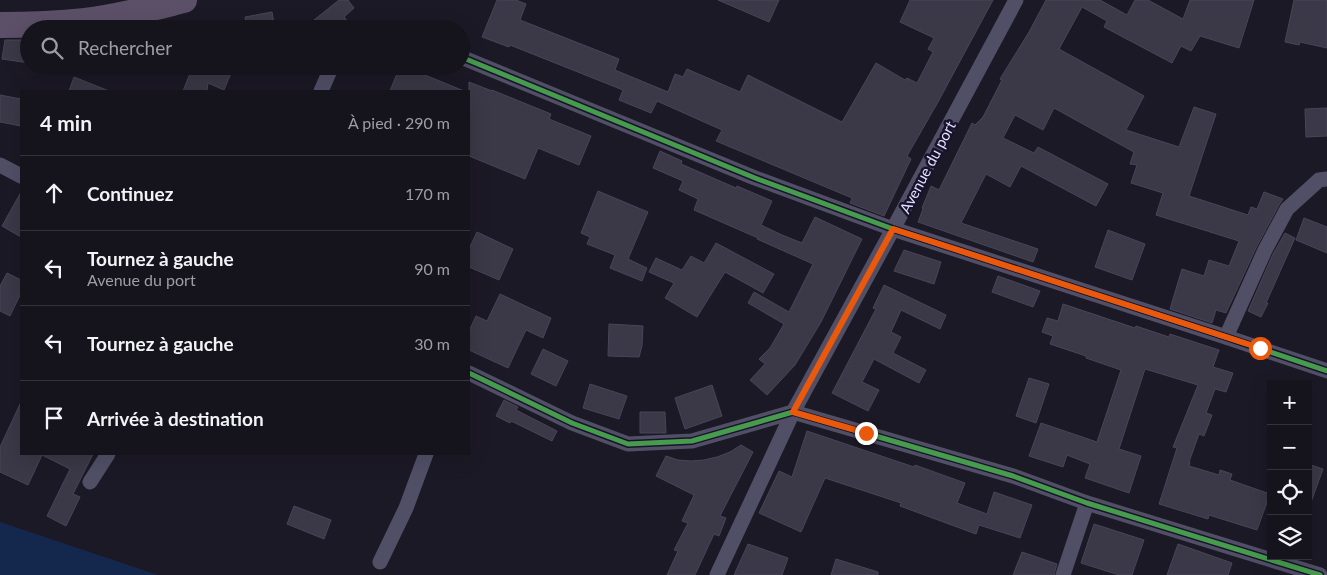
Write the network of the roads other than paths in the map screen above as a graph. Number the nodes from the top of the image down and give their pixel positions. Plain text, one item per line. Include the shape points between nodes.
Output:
1 (184, 0) edge
2 (1016, 0) edge
3 (91, 20) edge
4 (0, 24) edge
5 (20, 25) edge
6 (470, 62) edge
7 (328, 75) edge
8 (321, 90) edge
9 (0, 165) edge
10 (20, 175) edge
11 (1327, 179) edge
12 (893, 229) junction
13 (1226, 337) junction
14 (1327, 371) edge
15 (470, 373) edge
16 (793, 412) junction
17 (107, 455) edge
18 (426, 455) edge
19 (90, 482) dead end
20 (1087, 503) junction
21 (380, 562) dead end
22 (717, 575) edge
23 (1063, 575) edge
24 (1320, 575) edge

1 - 3 highway
2 - 12 street, Avenue du port
4 - 5 highway
6 - 12 street via 755,178
7 - 8 street
9 - 10 street
11 - 13 street via 1319,180 1287,209
12 - 13 street
12 - 16 street, Avenue du port
13 - 14 street
15 - 16 street via 572,423 628,444 692,441
16 - 20 street via 1013,476
16 - 22 street, Avenue du port
17 - 19 street
18 - 21 street via 406,508
20 - 23 street
20 - 24 street

